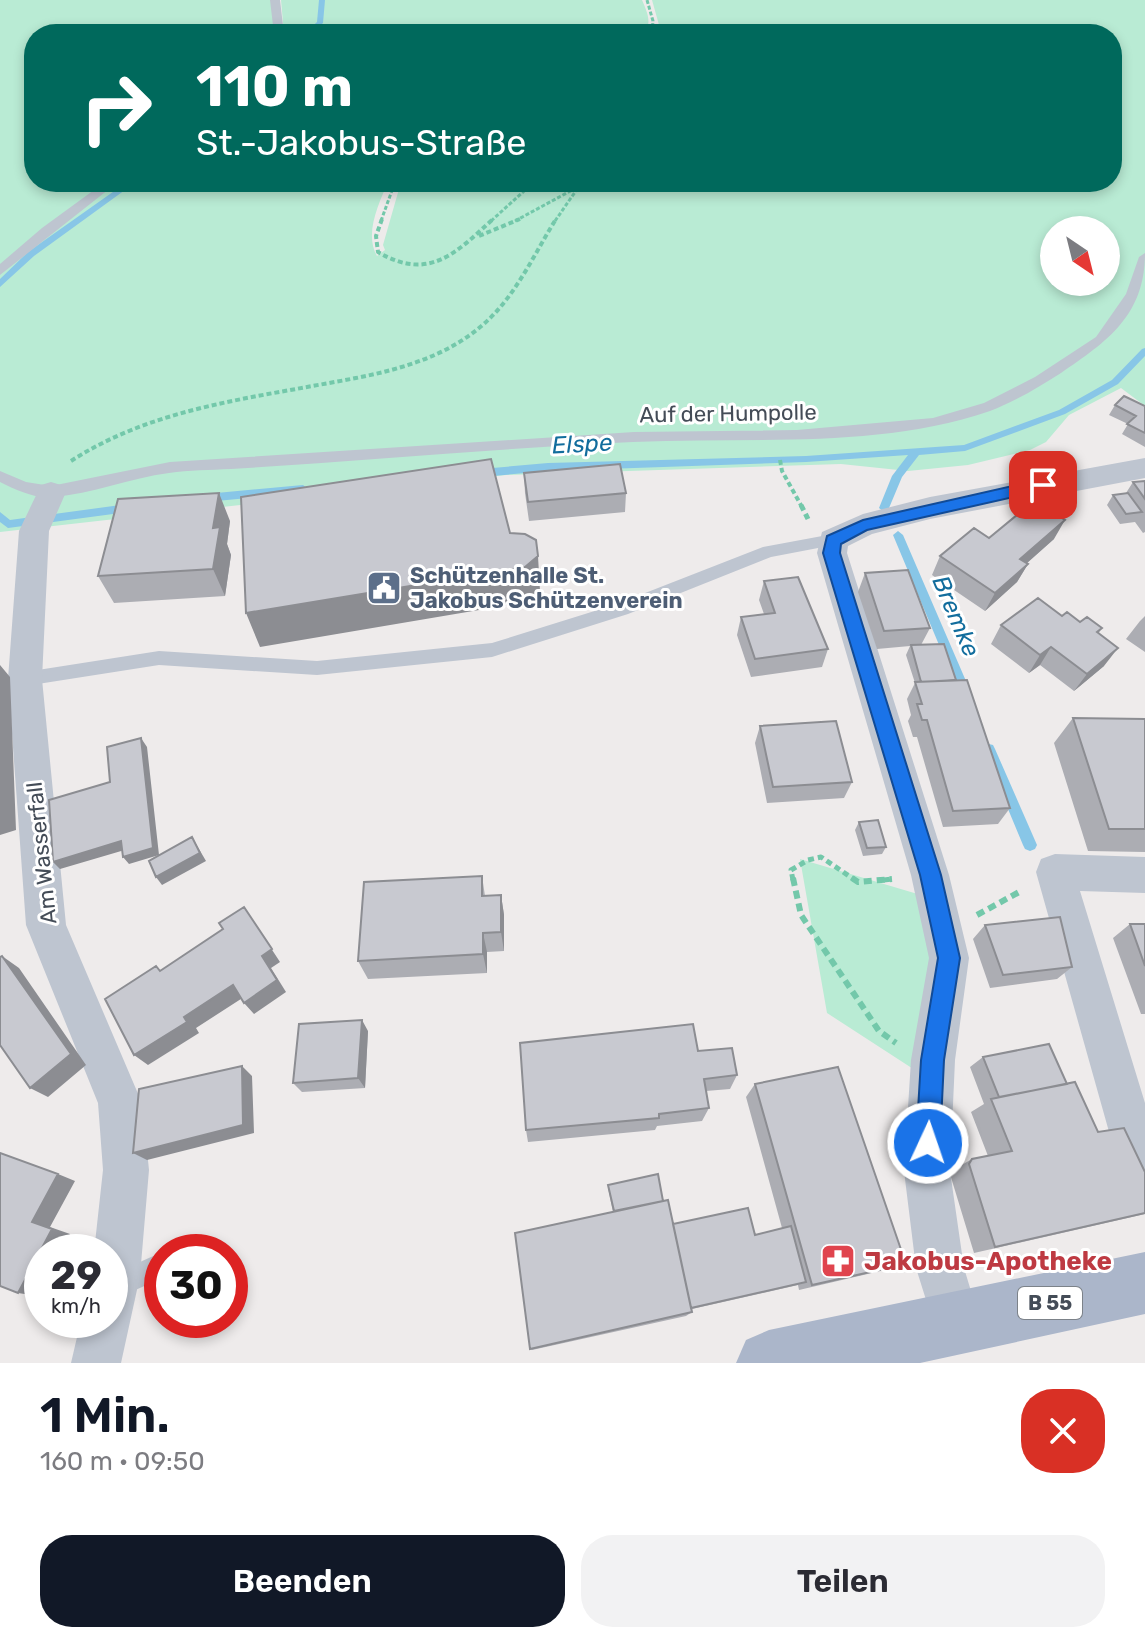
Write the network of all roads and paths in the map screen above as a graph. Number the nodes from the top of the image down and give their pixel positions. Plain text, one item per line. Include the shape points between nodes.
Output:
1 (275, 0) edge
2 (647, 0) edge
3 (278, 24) edge
4 (653, 24) edge
5 (99, 192) edge
6 (391, 192) edge
7 (523, 192) edge
8 (567, 192) edge
9 (575, 192) edge
10 (475, 238) junction
11 (1145, 257) edge
12 (0, 271) edge
13 (781, 465) dead end
14 (1145, 468) edge
15 (0, 476) edge
16 (43, 511) junction
17 (833, 540) junction
18 (25, 679) junction
19 (1055, 872) junction
20 (930, 875) junction
21 (1145, 875) edge
22 (942, 926) junction
23 (933, 1060) junction
24 (1145, 1178) edge
25 (118, 1234) edge
26 (144, 1278) edge
27 (1145, 1283) edge
28 (128, 1290) edge
29 (956, 1324) junction
30 (102, 1338) edge
31 (96, 1363) edge
32 (769, 1363) edge

1 - 3 lane
2 - 4 path
5 - 12 lane
6 - 10 path via 376,236 378,252 401,265 422,266 447,257
7 - 10 path
8 - 10 path
9 - 16 path via 516,286 463,340 408,367 230,402 109,436 70,461
11 - 16 lane, Auf der Humpolle via 1133,294 1101,340 989,406 934,423 797,435 634,437 170,467
13 - 17 path via 812,526
14 - 17 street via 930,508 863,525
15 - 16 lane via 23,487
16 - 18 street, Am Wasserfall
17 - 18 lane via 769,551 622,609 492,650 317,668 159,658
17 - 20 street via 832,553
18 - 25 street, Am Wasserfall via 46,925 120,1103 126,1170
19 - 21 street
19 - 22 path via 965,922
19 - 24 street
20 - 22 street
20 - 23 path via 858,882 821,857 791,870 801,915 879,1031 903,1049
22 - 23 street via 949,958
23 - 29 street via 927,1171 940,1268
26 - 28 lane
27 - 29 main road, B 55
29 - 32 main road, B 55
30 - 31 street, Am Wasserfall

